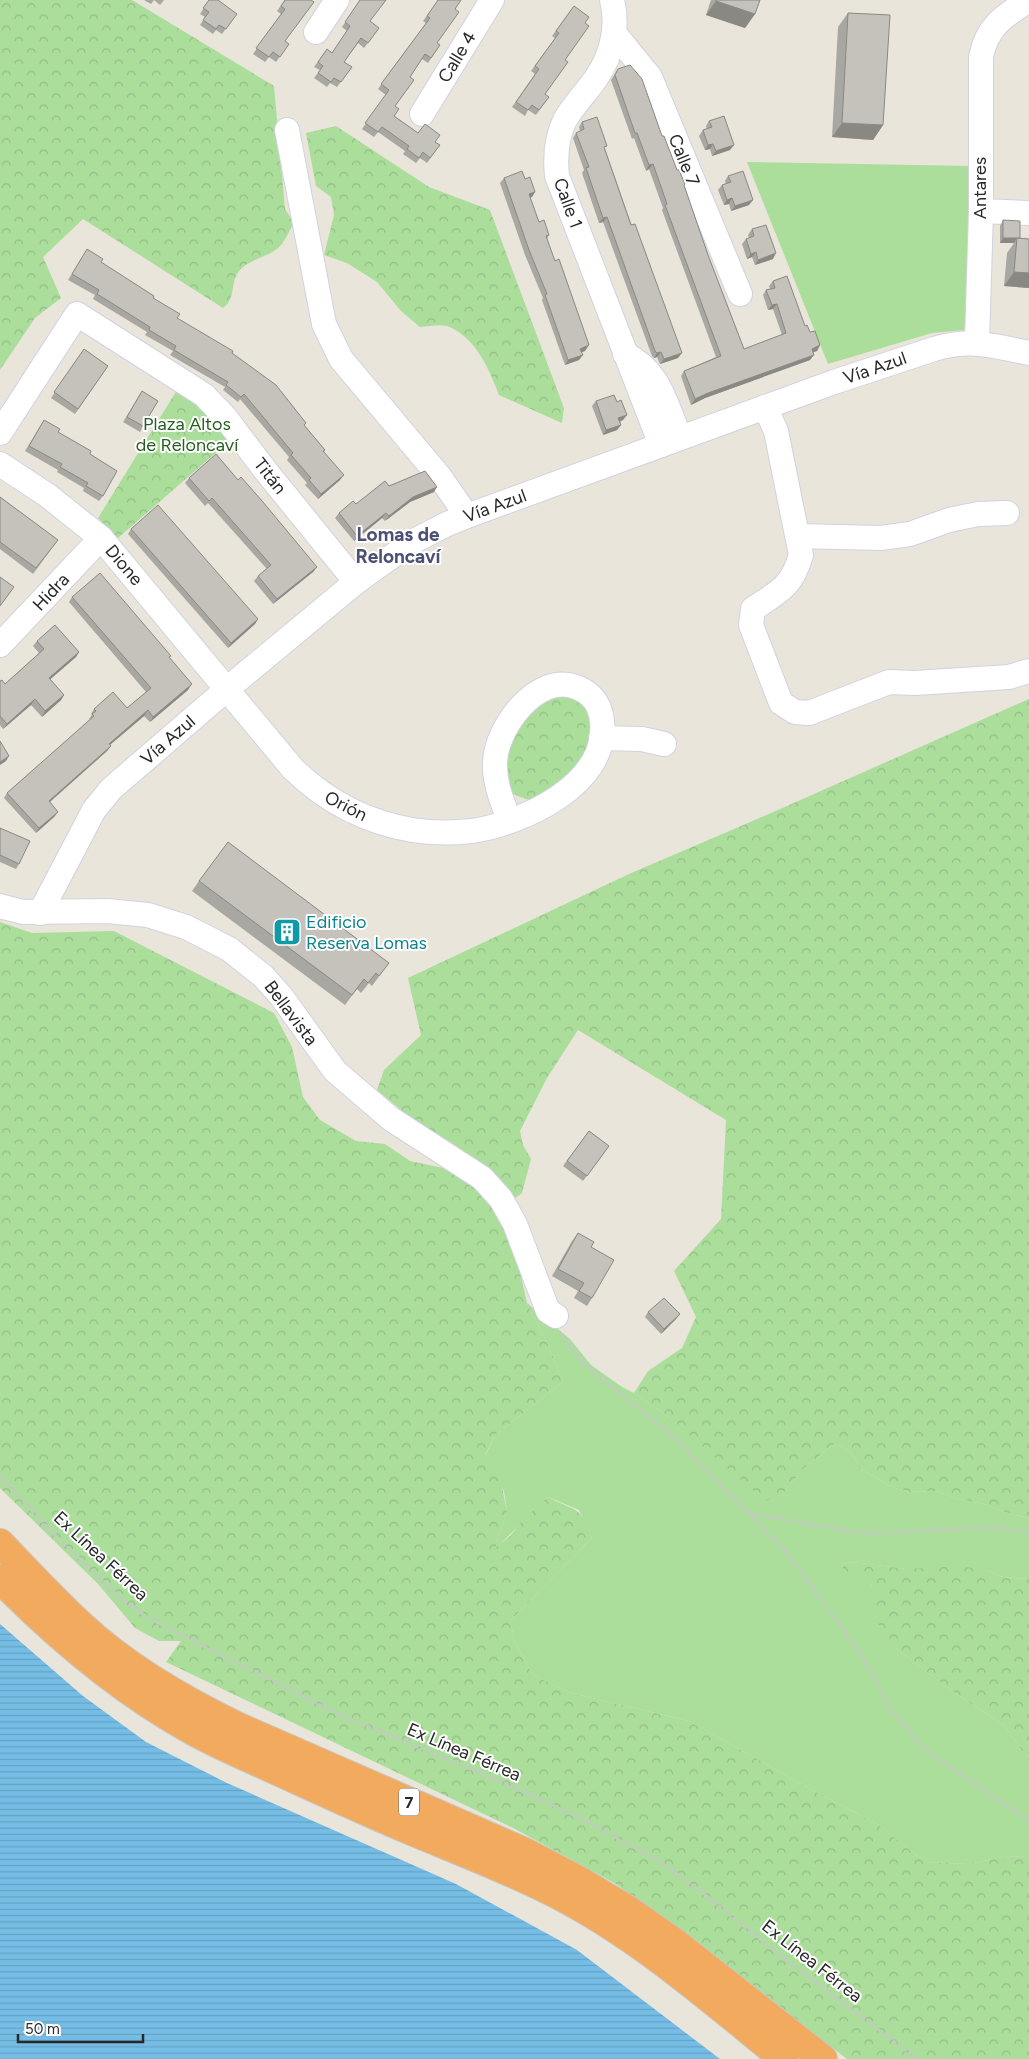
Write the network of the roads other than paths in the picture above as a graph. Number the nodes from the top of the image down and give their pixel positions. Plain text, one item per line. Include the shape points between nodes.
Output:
1 (337, 0) edge
2 (492, 0) edge
3 (612, 0) edge
4 (1029, 0) edge
5 (316, 32) dead end
6 (615, 34) junction
7 (422, 114) dead end
8 (287, 130) dead end
9 (981, 211) junction
10 (1029, 213) edge
11 (740, 294) dead end
12 (977, 342) junction
13 (1029, 353) edge
14 (765, 407) junction
15 (0, 433) edge
16 (670, 442) junction
17 (0, 464) edge
18 (1007, 513) dead end
19 (467, 516) junction
20 (798, 536) junction
21 (101, 538) junction
22 (356, 582) junction
23 (0, 645) edge
24 (1029, 670) edge
25 (227, 689) junction
26 (601, 738) junction
27 (664, 744) dead end
28 (509, 820) junction
29 (0, 906) edge
30 (40, 913) junction
31 (556, 1316) road end
32 (0, 1543) edge
33 (0, 1579) edge
34 (784, 2059) edge
35 (822, 2059) edge

1 - 5 street
2 - 7 street, Calle 4
3 - 6 street, Calle 1
4 - 9 street, Antares via 1007,14 987,35 981,57
6 - 11 street, Calle 7 via 650,77
6 - 16 street, Calle 1 via 597,77 565,121 557,148 557,176 626,354
8 - 19 street via 324,324 341,358 440,477
9 - 10 street
9 - 12 street, Antares
12 - 13 street, Vía Azul
12 - 14 street, Vía Azul via 950,344
14 - 16 street, Vía Azul
14 - 20 street via 776,431
15 - 22 street, Titán via 77,314 209,400
16 - 19 street, Vía Azul
17 - 21 street, Dione via 54,500
18 - 20 street via 978,514 910,534 881,538
19 - 22 street, Vía Azul via 412,542
20 - 24 street via 801,555 796,572 787,584 752,609 751,625 781,703 795,712 809,713 889,682 1009,677
21 - 23 street, Hidra
21 - 25 street, Dione
22 - 25 street, Vía Azul
25 - 28 street, Orión via 307,782 339,806 356,814 395,826 433,832 472,830
25 - 30 street, Vía Azul via 101,800
26 - 27 street
26 - 28 street, Orión via 591,765 574,785 553,800
26 - 28 street, Orión via 602,718 596,701 574,686 552,687 536,694 520,707 502,733 495,757 496,780
29 - 30 street, Bellavista
30 - 31 street, Bellavista via 107,911 148,915 186,927 229,948 281,996 335,1071 391,1119 482,1178 515,1224 548,1310
32 - 35 highway, 7 via 82,1626 151,1678 239,1727 525,1852 582,1882 677,1944
33 - 34 highway, 7 via 81,1656 134,1696 226,1748 560,1896 663,1962

